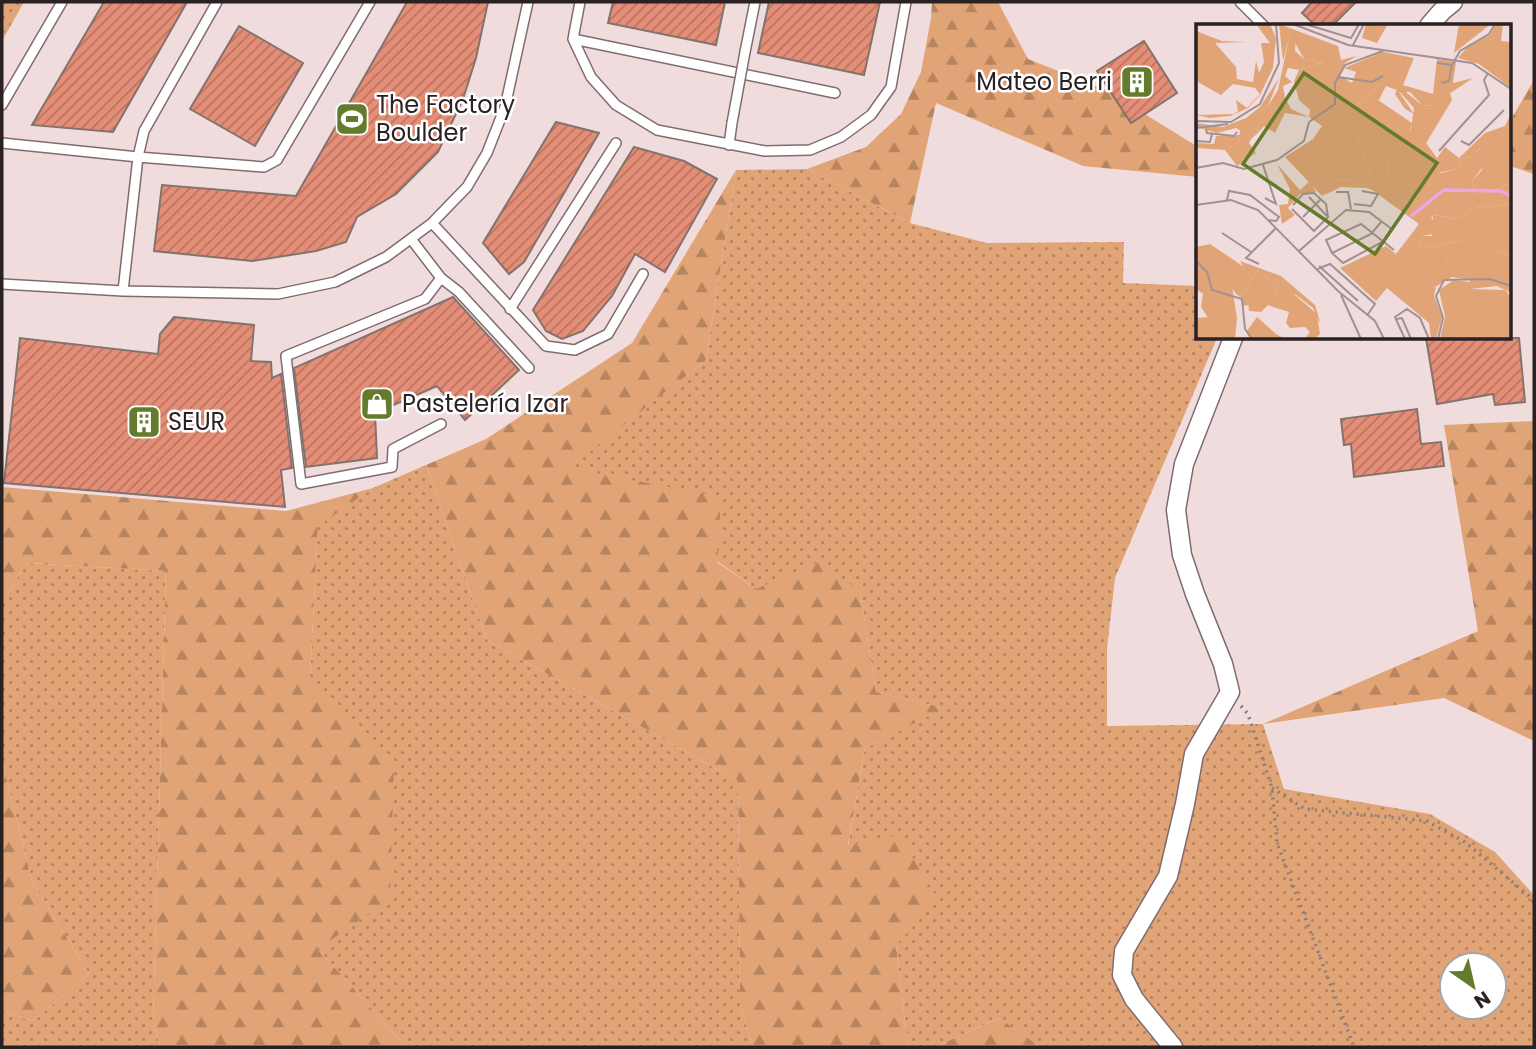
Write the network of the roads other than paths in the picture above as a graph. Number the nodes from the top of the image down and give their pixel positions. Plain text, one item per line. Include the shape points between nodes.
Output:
1 (62, 2) edge
2 (216, 2) edge
3 (370, 2) edge
4 (528, 2) edge
5 (580, 2) edge
6 (755, 2) edge
7 (906, 2) edge
8 (1240, 2) edge
9 (1453, 2) edge
10 (1262, 24) edge
11 (1431, 24) edge
12 (573, 39) junction
13 (835, 93) dead end
14 (2, 105) edge
15 (2, 143) edge
16 (617, 143) dead end
17 (729, 145) junction
18 (138, 157) junction
19 (432, 223) junction
20 (411, 239) junction
21 (643, 274) dead end
22 (441, 278) junction
23 (2, 284) edge
24 (123, 291) junction
25 (510, 309) junction
26 (1232, 340) edge
27 (529, 368) dead end
28 (441, 424) dead end
29 (1173, 1047) edge

1 - 14 lane
2 - 18 lane via 144,131
3 - 18 lane via 278,160 264,167
4 - 19 lane via 506,107 487,153 467,187
5 - 12 lane
6 - 17 lane, bridge
7 - 17 lane via 891,87 870,115 841,137 810,150 765,151
8 - 10 lane
9 - 11 street
12 - 13 lane
12 - 17 lane via 591,77 616,105 657,130
15 - 18 lane
16 - 25 lane
18 - 24 lane
19 - 20 lane
19 - 25 lane
20 - 22 lane
20 - 24 lane via 335,282 278,294
21 - 25 lane via 608,334 575,350 546,346
22 - 27 lane
22 - 28 lane via 425,299 286,356 301,484 392,467 393,449
23 - 24 lane
26 - 29 street via 1184,464 1176,509 1182,555 1230,692 1194,754 1168,876 1124,951 1122,975 1134,999

